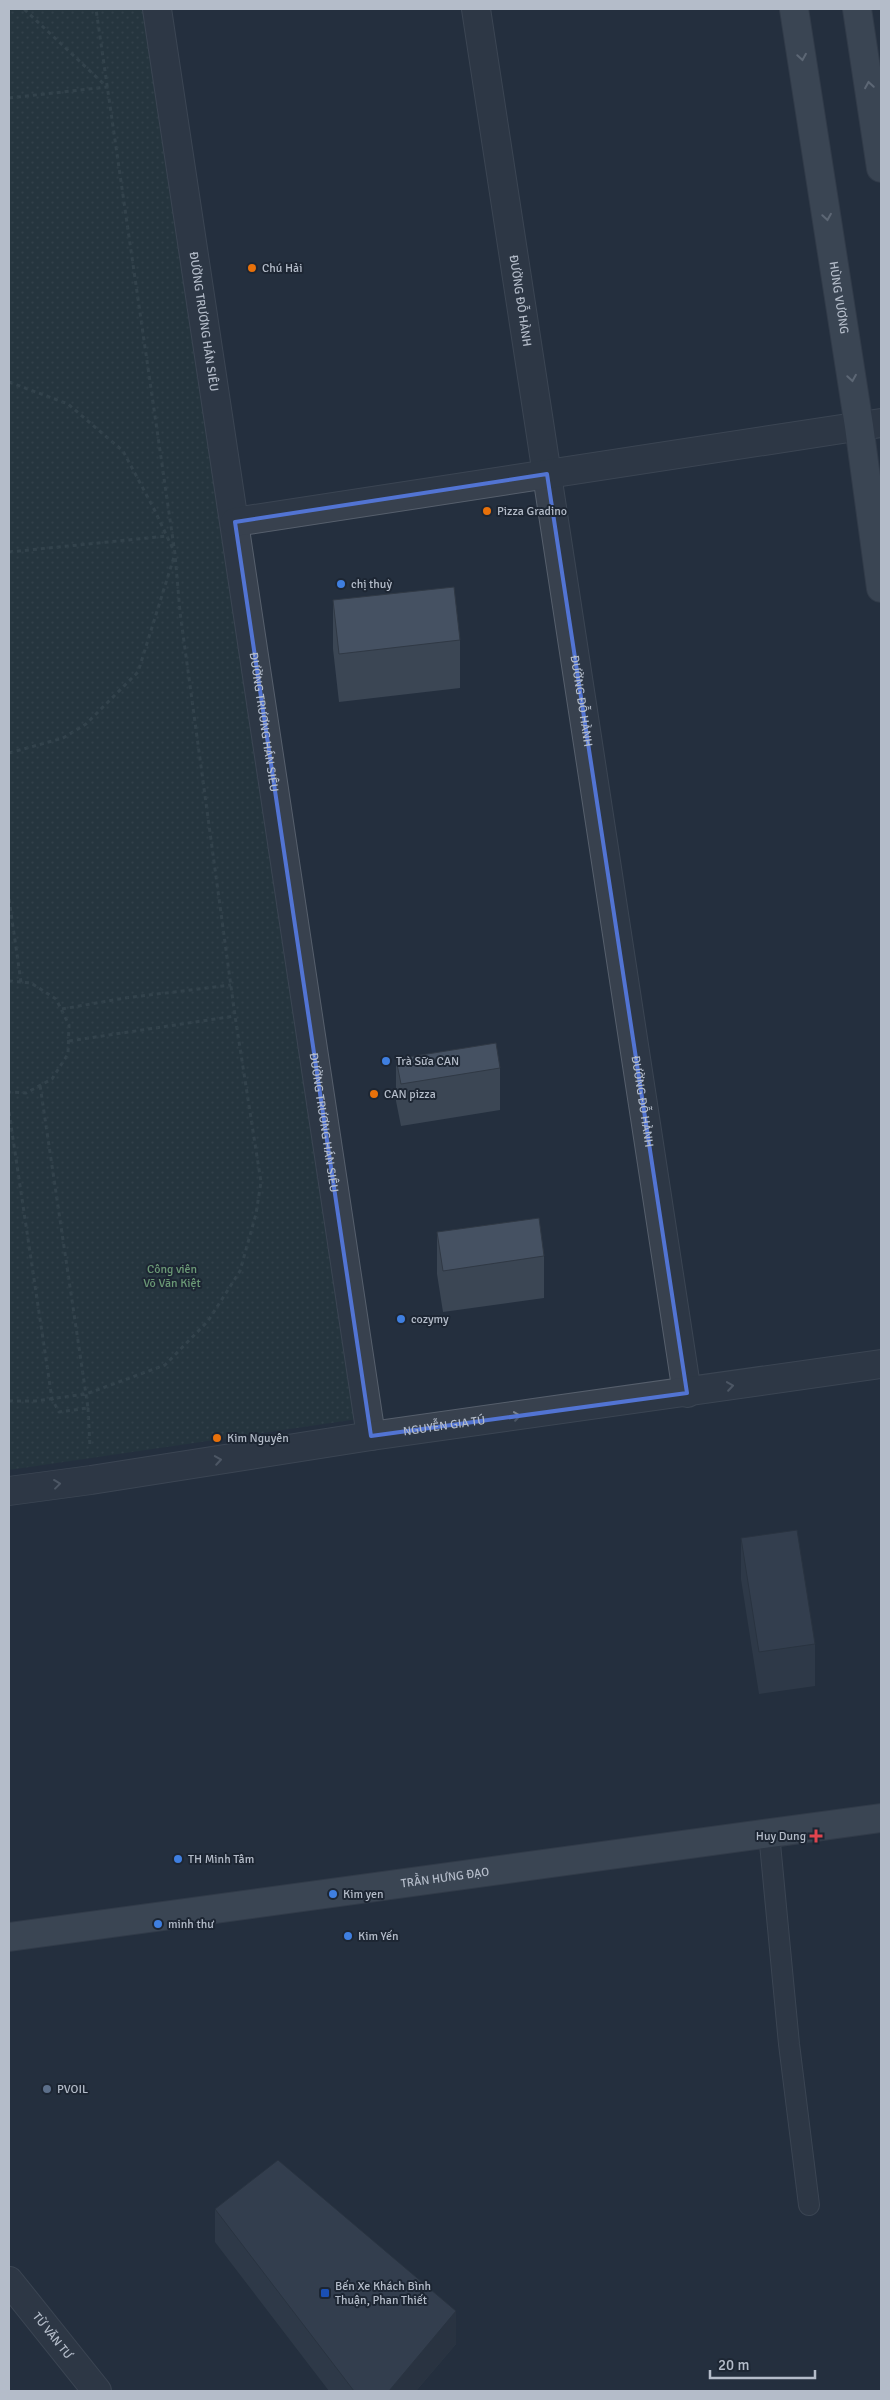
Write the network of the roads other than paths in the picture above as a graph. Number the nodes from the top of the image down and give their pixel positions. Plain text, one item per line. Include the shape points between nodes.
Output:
1 (157, 9) edge
2 (476, 9) edge
3 (794, 9) edge
4 (857, 9) edge
5 (881, 168) edge
6 (870, 425) edge
7 (547, 474) junction
8 (235, 522) junction
9 (881, 588) edge
10 (881, 1364) edge
11 (687, 1393) junction
12 (371, 1436) junction
13 (9, 1491) edge
14 (881, 1818) edge
15 (769, 1833) junction
16 (9, 1937) edge
17 (809, 2205) dead end
18 (9, 2281) edge
19 (97, 2391) edge

1 - 8 street, ĐƯỜNG TRƯƠNG HÁN SIÊU
2 - 7 street, ĐƯỜNG ĐỖ HÀNH
3 -> 6 main road, HÙNG VƯƠNG
5 -> 4 main road
6 - 7 street
6 - 9 main road, HÙNG VƯƠNG
7 - 8 street
7 - 11 street, ĐƯỜNG ĐỖ HÀNH
8 - 12 street, ĐƯỜNG TRƯƠNG HÁN SIÊU
11 -> 10 street, NGUYỄN GIA TÚ
12 -> 11 street, NGUYỄN GIA TÚ
13 -> 12 street, NGUYỄN GIA TÚ
14 - 15 main road, TRẦN HƯNG ĐẠO
15 - 16 main road, TRẦN HƯNG ĐẠO
15 - 17 lane via 789,2044
18 - 19 street, TỪ VĂN TƯ

